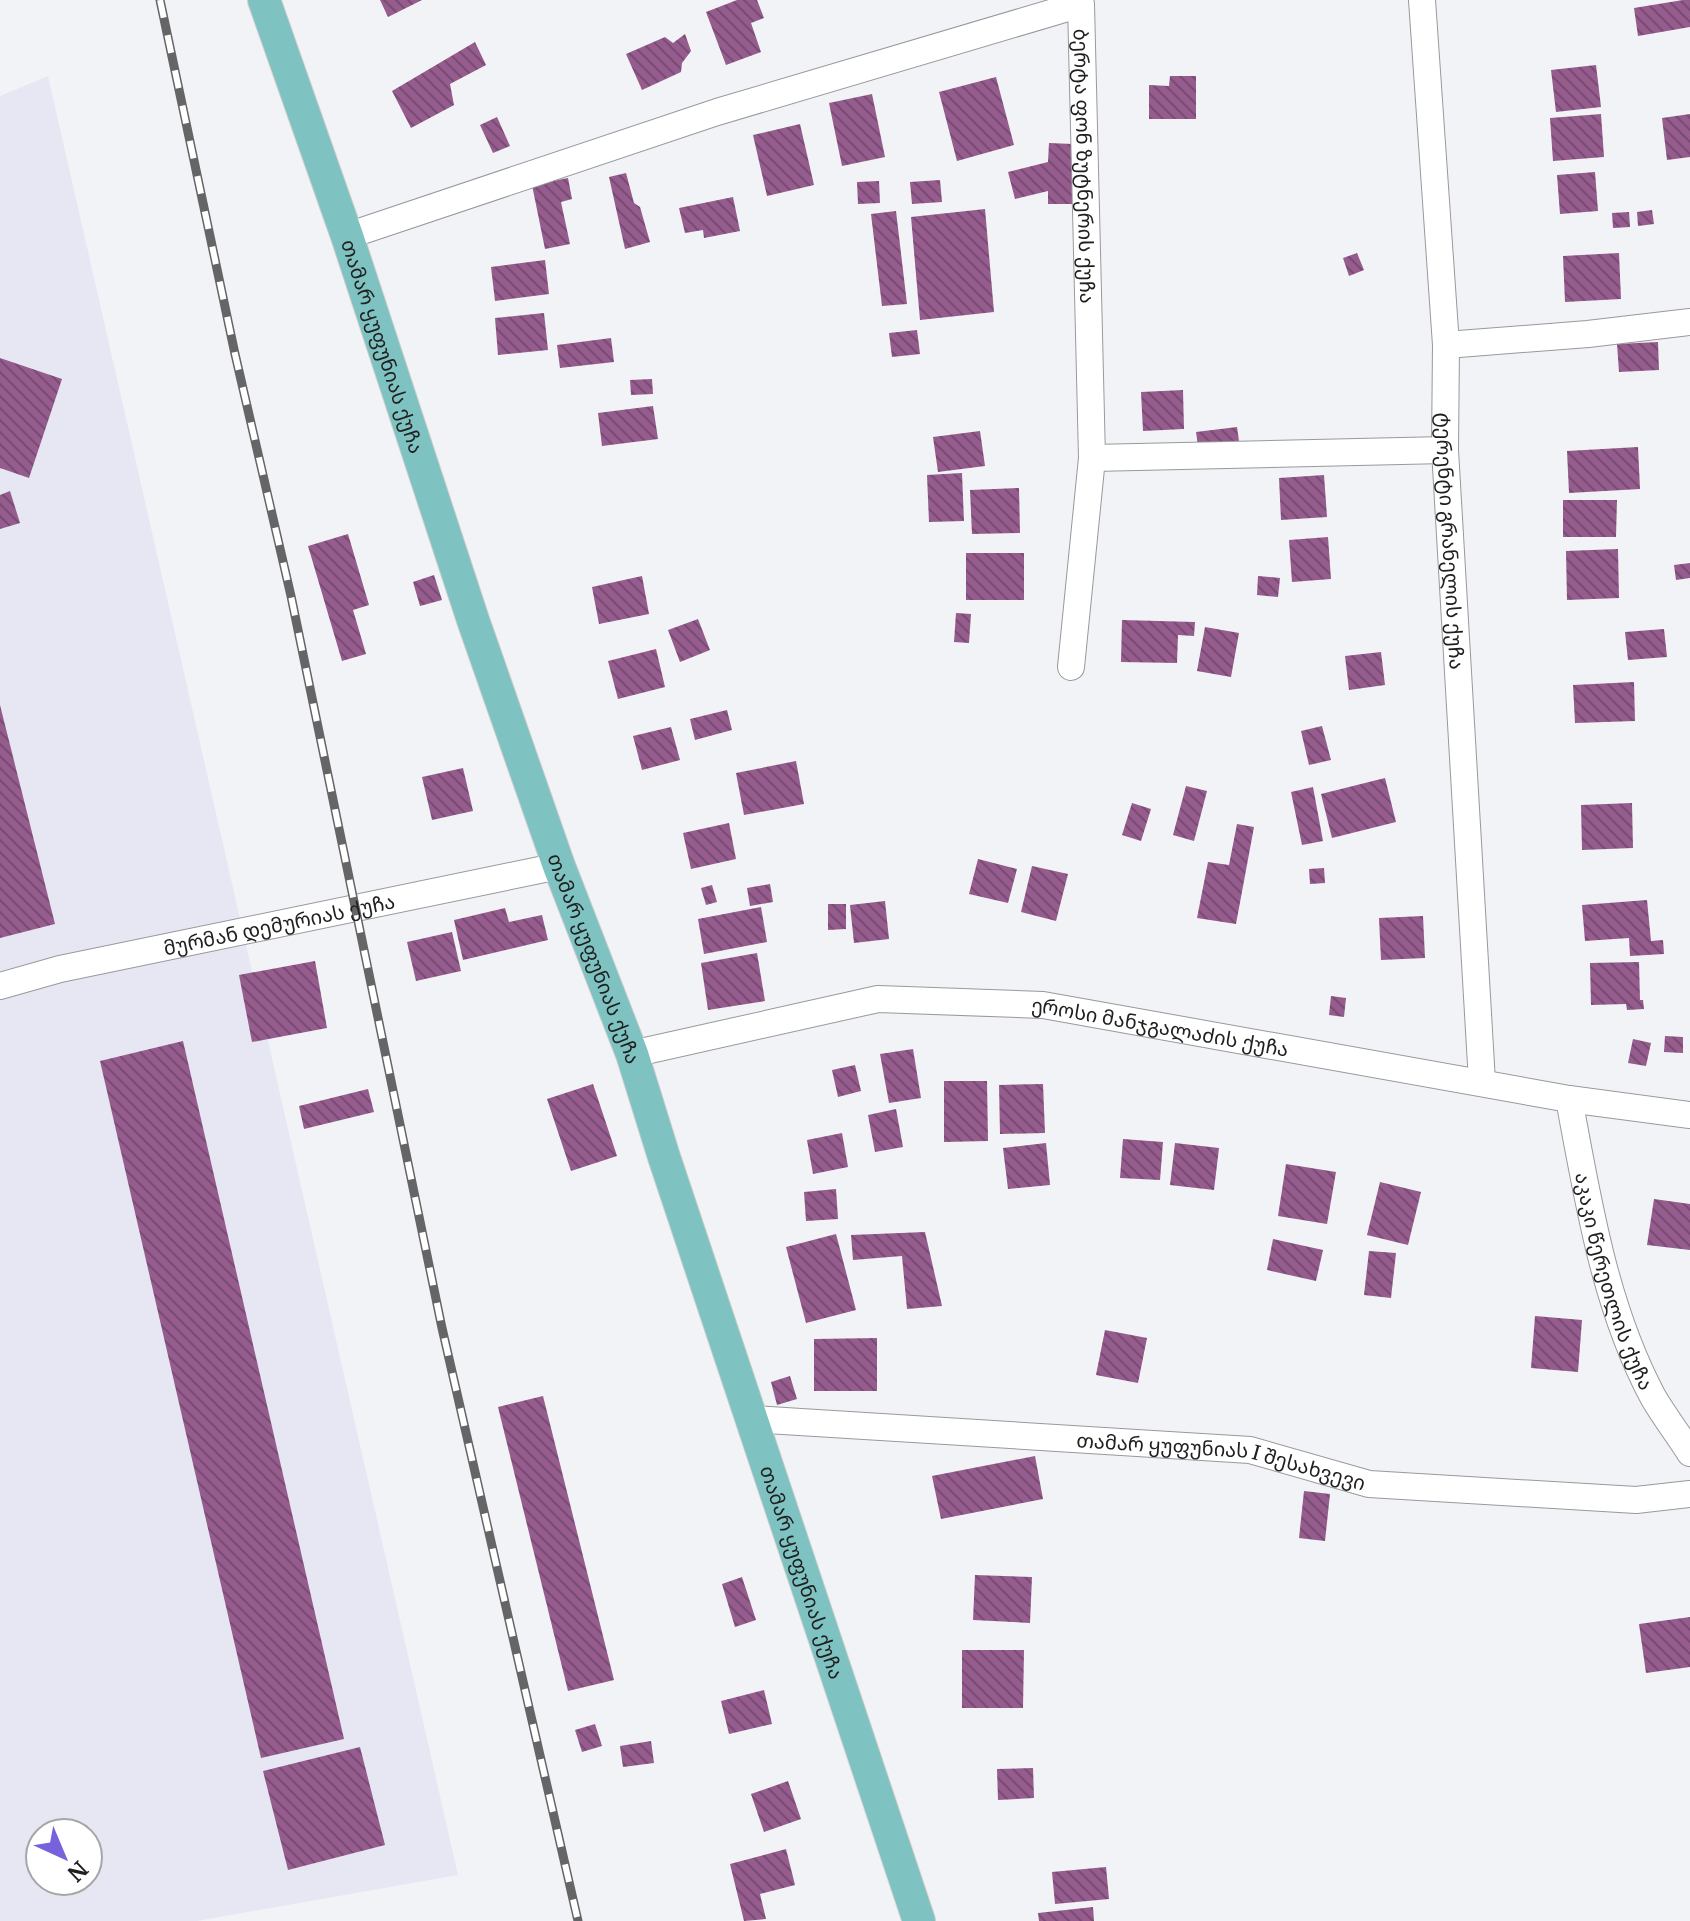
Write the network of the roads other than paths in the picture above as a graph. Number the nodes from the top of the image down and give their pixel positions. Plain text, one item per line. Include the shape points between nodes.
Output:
1 (264, 0) edge
2 (1422, 0) edge
3 (347, 236) junction
4 (1690, 322) edge
5 (1446, 345) junction
6 (1445, 450) junction
7 (1092, 458) junction
8 (1071, 667) dead end
9 (559, 866) junction
10 (0, 986) edge
11 (632, 1054) junction
12 (1482, 1082) junction
13 (1569, 1099) junction
14 (1690, 1115) edge
15 (752, 1419) junction
16 (1690, 1453) edge
17 (1690, 1494) edge
18 (919, 1921) edge

1 - 3 main road, თამარ ყუფუნიას ქუჩა
2 - 5 street, ტერენტი გრანელის ქუჩა
3 - 7 street, ბერტა ფონ ზუტნერის ქუჩა via 717,112 1081,4
3 - 9 main road, თამარ ყუფუნიას ქუჩა
4 - 5 street
5 - 6 street, ტერენტი გრანელის ქუჩა
6 - 7 street
6 - 12 street, ტერენტი გრანელის ქუჩა
7 - 8 street
9 - 10 street, მურმან დემურიას ქუჩა via 60,969
9 - 11 main road, თამარ ყუფუნიას ქუჩა
11 - 12 street, ეროსი მანჯგალაძის ქუჩა via 878,999 1043,1005
11 - 15 main road, თამარ ყუფუნიას ქუჩა
12 - 13 street, ეროსი მანჯგალაძის ქუჩა
13 - 14 street, ეროსი მანჯგალაძის ქუჩა
13 - 16 street, აკაკი წერეთლის ქუჩა via 1594,1233 1624,1332 1654,1398
15 - 17 street, თამარ ყუფუნიას I შესახვევი via 1250,1450 1369,1484 1636,1500
15 - 18 main road, თამარ ყუფუნიას ქუჩა

